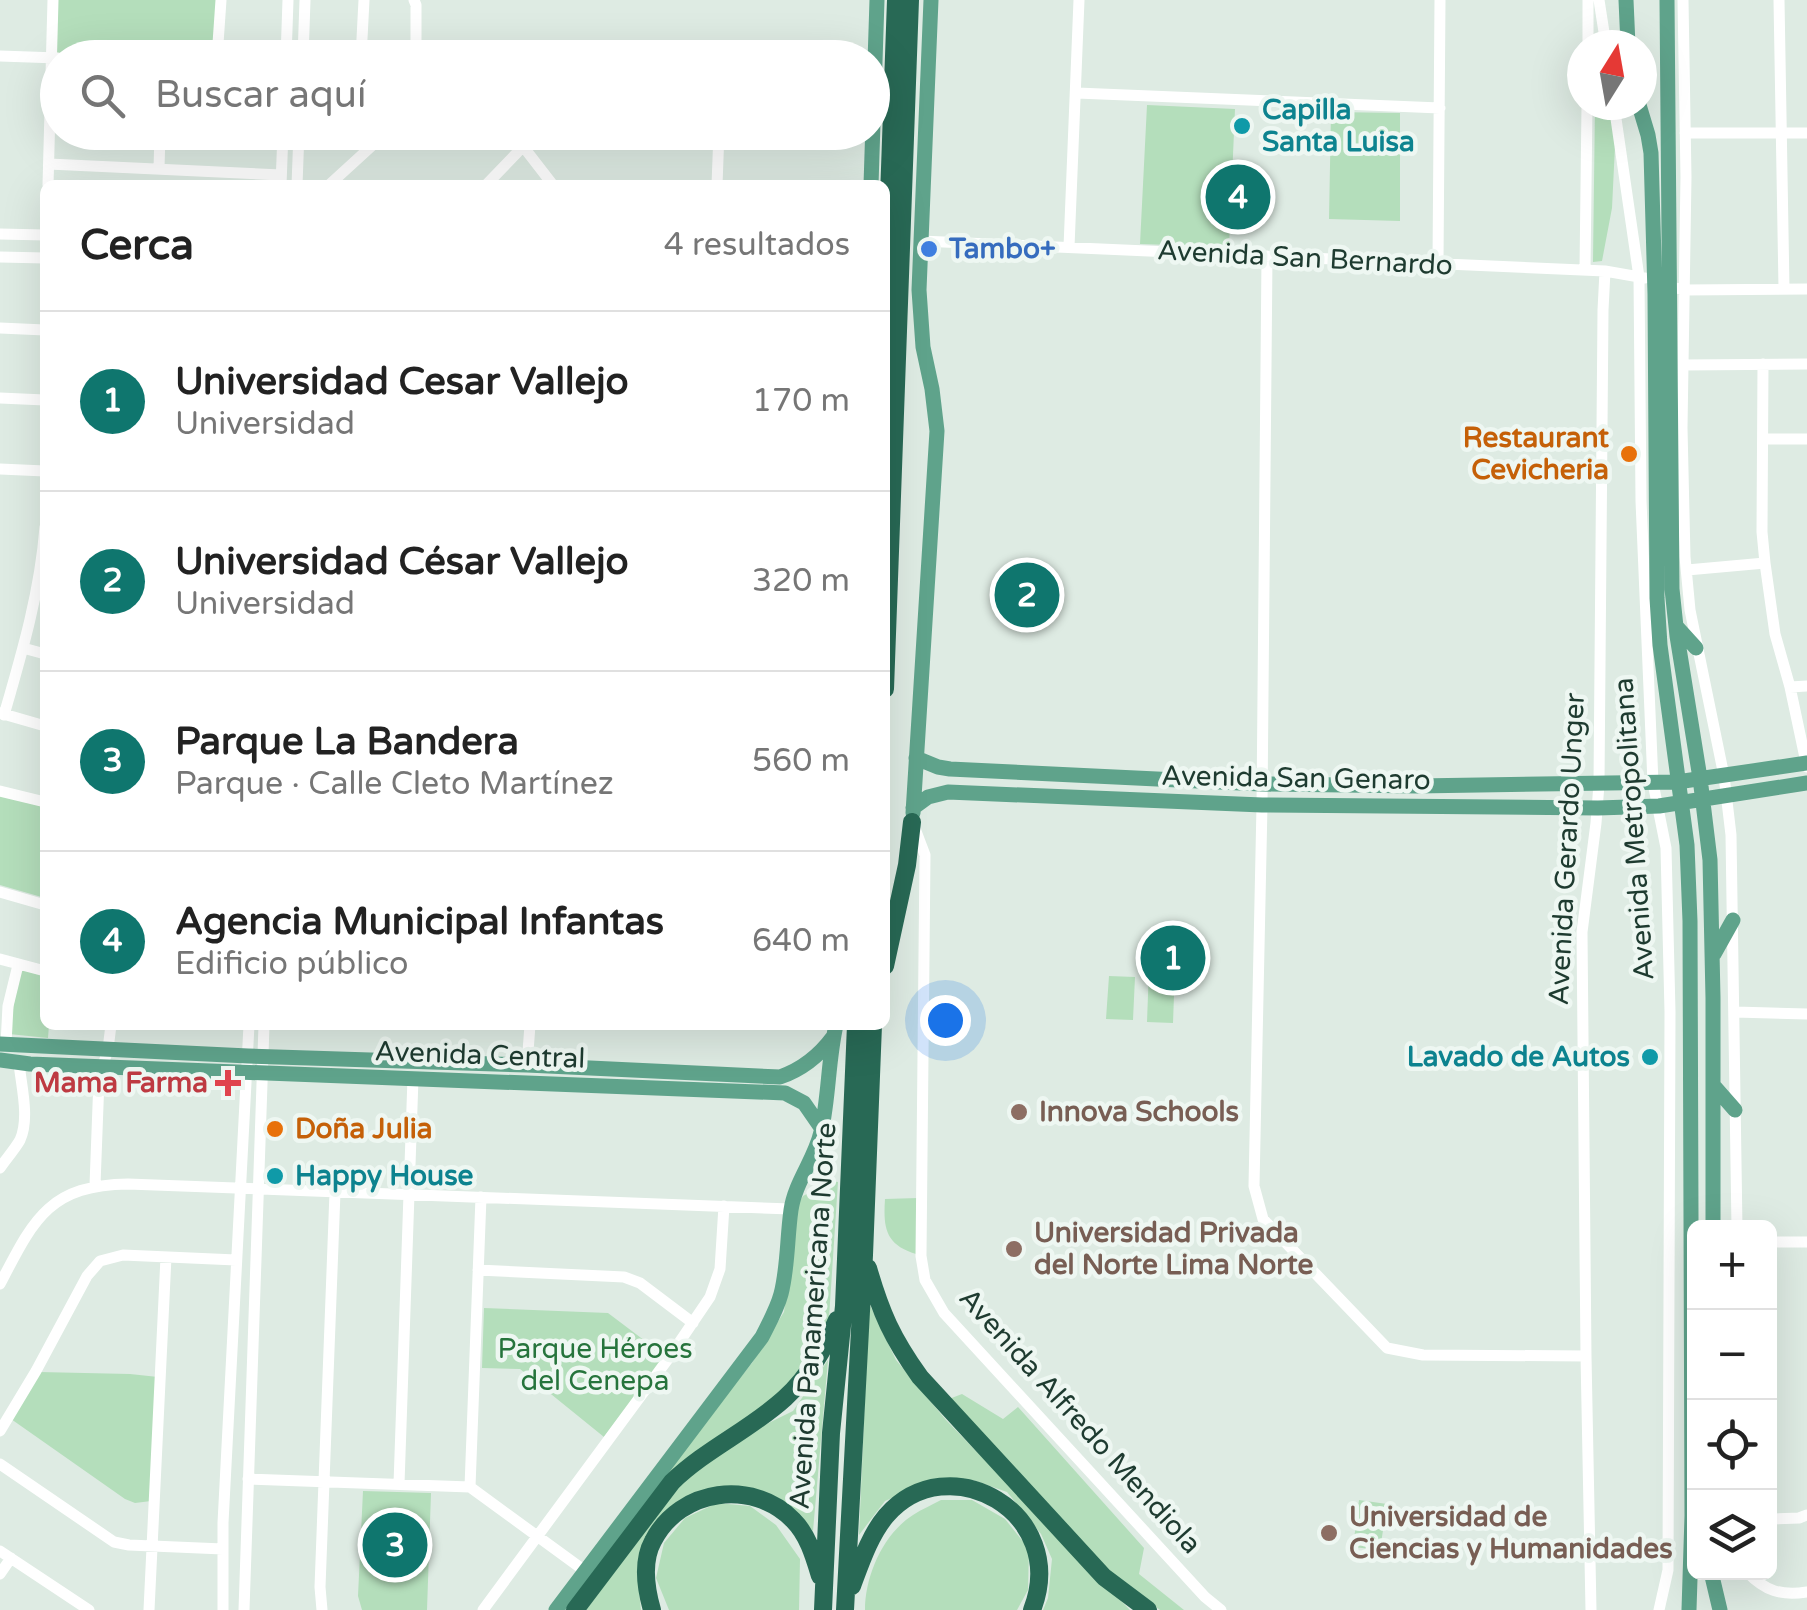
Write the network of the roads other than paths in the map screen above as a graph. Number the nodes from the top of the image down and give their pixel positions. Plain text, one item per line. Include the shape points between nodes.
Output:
1 (53, 0) edge
2 (221, 0) edge
3 (288, 0) edge
4 (304, 0) edge
5 (364, 0) edge
6 (414, 0) edge
7 (878, 0) edge
8 (896, 0) edge
9 (910, 0) edge
10 (931, 0) edge
11 (1079, 0) edge
12 (1440, 0) edge
13 (1588, 0) edge
14 (1599, 0) edge
15 (1626, 0) edge
16 (1667, 0) edge
17 (1683, 0) edge
18 (1779, 0) edge
19 (1588, 30) edge
20 (1604, 30) edge
21 (1627, 30) edge
22 (54, 40) edge
23 (218, 40) edge
24 (287, 40) edge
25 (303, 40) edge
26 (363, 40) edge
27 (416, 40) edge
28 (880, 40) edge
29 (888, 40) edge
30 (0, 56) edge
31 (40, 57) edge
32 (1077, 93) junction
33 (1440, 108) junction
34 (1587, 120) edge
35 (1618, 120) edge
36 (1644, 120) edge
37 (1685, 132) junction
38 (1781, 132) junction
39 (1807, 133) edge
40 (50, 150) edge
41 (160, 150) edge
42 (282, 150) edge
43 (299, 150) edge
44 (367, 150) edge
45 (519, 150) edge
46 (528, 150) edge
47 (719, 150) edge
48 (874, 150) edge
49 (882, 150) edge
50 (49, 164) junction
51 (160, 169) junction
52 (48, 180) edge
53 (281, 180) edge
54 (297, 180) edge
55 (334, 180) edge
56 (491, 180) edge
57 (549, 180) edge
58 (717, 180) edge
59 (871, 180) edge
60 (883, 180) edge
61 (0, 234) edge
62 (40, 235) edge
63 (921, 241) junction
64 (1069, 247) junction
65 (0, 256) edge
66 (1267, 256) junction
67 (40, 258) edge
68 (1438, 264) junction
69 (1585, 270) junction
70 (1605, 271) junction
71 (1662, 284) junction
72 (1784, 289) junction
73 (1807, 289) edge
74 (0, 328) edge
75 (40, 330) edge
76 (1763, 364) junction
77 (1807, 364) edge
78 (1683, 365) junction
79 (0, 398) edge
80 (40, 400) edge
81 (1807, 438) edge
82 (1764, 439) junction
83 (0, 469) edge
84 (40, 471) edge
85 (890, 551) edge
86 (1765, 563) junction
87 (1687, 570) junction
88 (40, 573) edge
89 (1676, 626) junction
90 (23, 648) junction
91 (1696, 648) junction
92 (40, 653) edge
93 (1807, 686) edge
94 (1790, 687) junction
95 (2, 714) edge
96 (40, 725) edge
97 (916, 758) junction
98 (1807, 764) edge
99 (1724, 776) junction
100 (1106, 778) junction
101 (1700, 778) junction
102 (1677, 782) junction
103 (1653, 783) junction
104 (1261, 784) junction
105 (1599, 784) junction
106 (1807, 784) edge
107 (0, 790) edge
108 (1726, 795) junction
109 (1105, 798) junction
110 (1702, 799) junction
111 (40, 801) edge
112 (1681, 803) junction
113 (1262, 805) junction
114 (1659, 806) junction
115 (1598, 808) junction
116 (912, 815) junction
117 (0, 892) edge
118 (40, 904) edge
119 (1733, 920) junction
120 (890, 942) edge
121 (1712, 958) junction
122 (0, 959) edge
123 (18, 965) junction
124 (40, 970) edge
125 (1734, 1012) junction
126 (1807, 1014) edge
127 (110, 1030) edge
128 (250, 1030) edge
129 (263, 1030) edge
130 (530, 1030) edge
131 (856, 1030) edge
132 (872, 1030) edge
133 (835, 1031) edge
134 (3, 1044) edge
135 (108, 1049) junction
136 (0, 1060) edge
137 (19, 1062) junction
138 (254, 1064) junction
139 (527, 1065) junction
140 (102, 1066) junction
141 (413, 1078) junction
142 (710, 1082) junction
143 (1713, 1084) junction
144 (1735, 1110) junction
145 (822, 1129) junction
146 (6, 1147) edge
147 (0, 1168) edge
148 (95, 1185) junction
149 (240, 1188) junction
150 (258, 1189) junction
151 (336, 1192) junction
152 (409, 1194) junction
153 (481, 1197) junction
154 (724, 1206) junction
155 (791, 1209) junction
156 (1713, 1220) edge
157 (1737, 1220) edge
158 (1777, 1242) edge
159 (1807, 1242) edge
160 (864, 1255) junction
161 (166, 1257) junction
162 (236, 1260) junction
163 (478, 1270) junction
164 (1, 1281) edge
165 (844, 1306) junction
166 (693, 1323) junction
167 (1586, 1356) junction
168 (0, 1431) edge
169 (0, 1464) edge
170 (248, 1479) junction
171 (324, 1482) junction
172 (399, 1484) junction
173 (470, 1487) junction
174 (1807, 1515) edge
175 (1777, 1519) edge
176 (537, 1536) junction
177 (151, 1546) junction
178 (223, 1550) junction
179 (6, 1554) edge
180 (585, 1570) junction
181 (0, 1574) edge
182 (1713, 1580) edge
183 (1756, 1580) edge
184 (824, 1587) junction
185 (1807, 1592) edge
186 (846, 1608) edge
187 (1590, 1609) edge
188 (89, 1610) edge
189 (149, 1610) edge
190 (223, 1610) edge
191 (244, 1610) edge
192 (322, 1610) edge
193 (483, 1610) edge
194 (556, 1610) edge
195 (575, 1610) edge
196 (652, 1610) edge
197 (823, 1610) edge
198 (1032, 1610) edge
199 (1148, 1610) edge
200 (1221, 1610) edge
201 (1659, 1610) edge
202 (1689, 1610) edge
203 (1720, 1610) edge

1 - 22 street
2 - 23 street
3 - 24 street
4 - 25 street
5 - 26 street
6 - 27 street
7 - 28 main road
8 - 29 highway
9 - 85 highway
10 - 63 main road, Avenida Alfredo Mendiola
11 - 32 street
12 - 33 street
13 - 19 street
14 - 20 street
15 - 21 main road
16 - 71 main road
17 - 37 street
18 - 38 street
30 - 31 street
32 - 33 street
32 - 64 street
33 - 68 street
34 - 69 street
35 - 71 street, Avenida Metropolitana
36 - 71 main road
37 - 38 street
37 - 71 street
38 - 39 street
38 - 72 street
40 - 50 street
41 - 51 street
42 - 53 street
43 - 54 street
44 - 55 street
45 - 56 street
46 - 57 street
47 - 58 street
48 - 59 main road
49 - 60 highway
50 - 51 street
50 - 52 street
51 - 53 street
61 - 62 street
63 - 64 street, Avenida San Bernardo
63 - 97 main road, Avenida Alfredo Mendiola via 922,347 937,431
64 - 66 street, Avenida San Bernardo
65 - 67 street
66 - 68 street, Avenida San Bernardo
66 - 104 street
68 - 69 street, Avenida San Bernardo
69 - 70 street, Avenida San Bernardo
70 - 71 street, Avenida San Bernardo
70 - 105 street, Avenida Gerardo Unger
71 - 72 street, Avenida San Bernardo
71 - 78 street, Avenida Metropolitana
71 - 89 main road, Avenida Metropolitana
71 - 102 main road, Avenida Metropolitana via 1657,598
71 - 103 street, Avenida Metropolitana via 1641,500
72 - 73 street, Avenida San Bernardo
74 - 75 street
76 - 77 street
76 - 78 street
76 - 82 street
78 - 87 street, Avenida Metropolitana
79 - 80 street
81 - 82 street
82 - 86 street
83 - 84 street
86 - 87 street
86 - 94 street
87 - 91 street, Avenida Metropolitana
88 - 90 street
89 - 91 main road
89 - 101 main road, Avenida Metropolitana
90 - 92 street
90 - 95 street
91 - 99 street, Avenida Metropolitana
93 - 94 street
94 - 98 street
95 - 96 street
97 - 100 main road, Avenida San Genaro via 950,769
97 - 116 main road, Avenida Alfredo Mendiola
98 - 99 main road, Avenida San Genaro
99 - 101 main road, Avenida San Genaro
99 - 108 street, Avenida Metropolitana
100 - 104 main road, Avenida San Genaro
100 - 109 main road
101 - 102 main road, Avenida San Genaro
101 - 110 main road, Avenida Metropolitana
102 - 103 main road, Avenida San Genaro
102 - 112 main road, Avenida Metropolitana
103 - 105 main road, Avenida San Genaro
103 - 114 street, Avenida Metropolitana
104 - 105 main road, Avenida San Genaro
104 - 113 street
105 - 115 street, Avenida Gerardo Unger
106 - 108 main road, Avenida San Genaro
107 - 111 street
108 - 110 main road, Avenida San Genaro
108 - 119 street, Avenida Metropolitana
109 - 113 main road, Avenida San Genaro
109 - 116 main road, Avenida San Genaro via 948,792 928,797
110 - 112 main road, Avenida San Genaro
110 - 121 main road, Avenida Metropolitana
112 - 114 main road, Avenida San Genaro
112 - 202 main road, Avenida Metropolitana via 1690,921
113 - 115 main road, Avenida San Genaro
113 - 167 street via 1254,1186 1263,1219 1386,1348 1423,1355
114 - 115 main road, Avenida San Genaro
114 - 201 street, Avenida Metropolitana via 1670,1012 1668,1570
115 - 167 street, Avenida Gerardo Unger via 1582,932
116 - 120 highway
116 - 200 street, Avenida Alfredo Mendiola via 925,855 925,1280 944,1312
117 - 118 street
119 - 121 main road
119 - 125 street, Avenida Metropolitana
121 - 143 main road, Avenida Metropolitana
122 - 123 street
123 - 124 street
123 - 134 street
125 - 126 street
125 - 144 street, Avenida Metropolitana
127 - 135 street
128 - 138 street
129 - 138 street
130 - 139 street
131 - 165 highway, Avenida Panamericana Norte
132 - 160 highway, Avenida Panamericana Norte
133 - 142 main road, Avenida Central via 804,1066 780,1077
133 - 145 main road
134 - 135 main road, Avenida Central
135 - 138 main road, Avenida Central
135 - 140 street
136 - 137 main road, Avenida Central
137 - 140 main road, Avenida Central
137 - 146 street via 24,1118 20,1140
138 - 139 main road, Avenida Central
138 - 140 main road, Avenida Central
138 - 141 main road, Avenida Central
138 - 149 street
138 - 150 street
139 - 142 main road, Avenida Central
140 - 148 street
141 - 142 main road, Avenida Central
141 - 152 street
142 - 145 main road, Avenida Central via 795,1096
143 - 144 main road
143 - 156 main road, Avenida Metropolitana
144 - 157 street, Avenida Metropolitana
145 - 155 main road
146 - 147 street
148 - 149 street
148 - 164 street via 47,1209
149 - 150 street
149 - 162 street
150 - 151 street
150 - 170 street
151 - 152 street
151 - 171 street
152 - 153 street
152 - 172 street
153 - 154 street
153 - 163 street
154 - 155 street
154 - 166 street via 718,1279
155 - 180 main road via 780,1296 762,1336
158 - 159 street
160 - 186 highway, Avenida Panamericana Norte
160 - 199 highway via 886,1325 920,1376 1104,1577
161 - 162 street
161 - 168 street via 114,1256 94,1265
161 - 177 street
162 - 178 street
163 - 166 street via 624,1276
163 - 173 street
165 - 184 highway, Avenida Panamericana Norte
165 - 195 highway via 806,1376 672,1482
166 - 176 street
167 - 187 street, Avenida Gerardo Unger
169 - 177 street via 114,1542
170 - 171 street
170 - 191 street
171 - 172 street
171 - 192 street
172 - 173 street
173 - 176 street
174 - 175 street
176 - 180 street
176 - 193 street
177 - 178 street
177 - 189 street
178 - 190 street
179 - 181 street
179 - 188 street
180 - 194 main road
182 - 203 main road
183 - 185 street via 1781,1594
184 - 196 highway via 795,1521 756,1496 715,1495 681,1509 652,1541 646,1574
184 - 197 highway, Avenida Panamericana Norte
186 - 198 highway via 886,1515 919,1493 956,1487 993,1496 1034,1540 1038,1597

